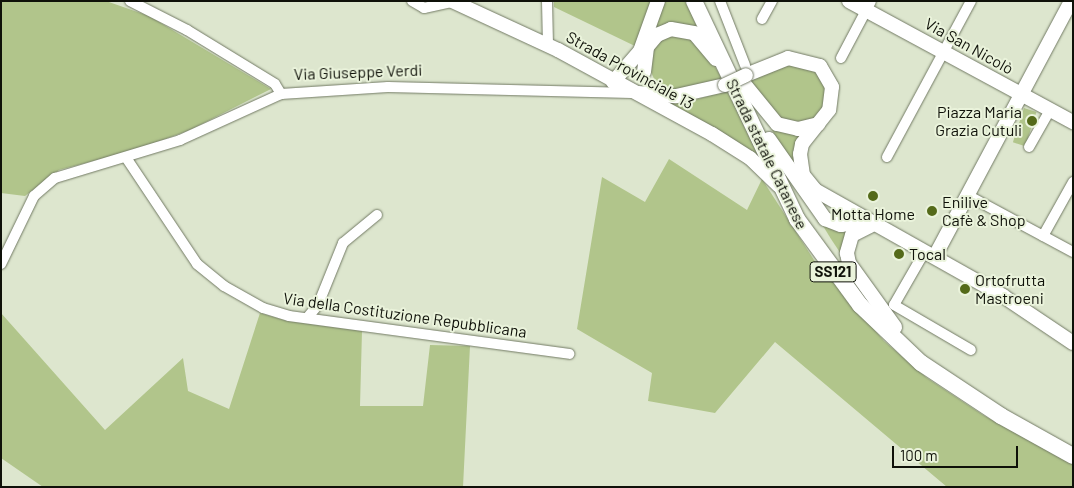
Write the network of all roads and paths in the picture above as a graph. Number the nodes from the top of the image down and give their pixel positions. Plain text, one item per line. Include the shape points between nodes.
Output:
1 (130, 1) edge
2 (412, 1) edge
3 (452, 1) edge
4 (548, 1) edge
5 (658, 1) edge
6 (694, 1) edge
7 (705, 1) edge
8 (720, 1) edge
9 (772, 1) edge
10 (849, 1) edge
11 (972, 1) edge
12 (1071, 1) edge
13 (868, 6) edge
14 (762, 19) dead end
15 (548, 45) junction
16 (640, 51) junction
17 (944, 52) junction
18 (840, 58) dead end
19 (644, 72) junction
20 (738, 77) junction
21 (613, 82) junction
22 (632, 92) junction
23 (281, 94) junction
24 (604, 95) junction
25 (660, 95) junction
26 (1021, 95) junction
27 (1050, 110) junction
28 (1073, 122) edge
29 (819, 124) junction
30 (769, 139) junction
31 (1030, 148) dead end
32 (887, 157) dead end
33 (127, 159) junction
34 (1073, 182) edge
35 (780, 187) junction
36 (968, 195) junction
37 (377, 215) dead end
38 (872, 224) junction
39 (1044, 236) junction
40 (1073, 252) edge
41 (930, 254) junction
42 (1, 264) edge
43 (307, 318) junction
44 (895, 327) junction
45 (1073, 343) edge
46 (971, 350) dead end
47 (569, 354) dead end
48 (1073, 444) edge
49 (1073, 456) edge

1 - 23 street via 187,30 274,84
2 - 3 street via 424,8
3 - 15 main road, Strada Provinciale 13
4 - 15 street
5 - 16 main road
6 - 20 main road, Strada statale Catanese / SS121
7 - 20 main road, Strada statale Catanese / SS121
8 - 20 street
9 - 14 street
10 - 13 main road, Via San Nicolò
11 - 17 street
12 - 26 main road
13 - 17 main road, Via San Nicolò
13 - 18 street
15 - 21 main road, Strada Provinciale 13
16 - 19 main road
16 - 21 main road
17 - 26 main road, Via San Nicolò
17 - 32 street
19 - 20 main road via 644,55 652,40 664,32 679,29 700,38
19 - 25 main road
20 - 25 main road via 692,95
20 - 29 main road via 777,124 798,129
20 - 29 main road via 788,58 820,66 832,87 832,99
20 - 30 main road, Strada statale Catanese / SS121
20 - 35 main road, Strada statale Catanese / SS121
21 - 22 main road, Strada Provinciale 13
21 - 24 street
22 - 24 street, Via Giuseppe Verdi
22 - 25 main road
22 - 35 main road, Strada Provinciale 13 via 750,158
23 - 24 street, Via Giuseppe Verdi via 388,86
23 - 33 street, Via Giuseppe Verdi via 180,140
26 - 27 main road, Via San Nicolò
26 - 36 main road
27 - 28 main road, Via San Nicolò
27 - 31 street
29 - 38 main road via 802,144 803,174 815,190
30 - 38 main road via 825,219 841,225
30 - 44 main road, Strada statale Catanese / SS121 via 785,176 830,253
33 - 42 street, Via Giuseppe Verdi via 79,170 42,186
33 - 43 street, Via della Costituzione Repubblicana via 162,215 208,274 263,308
34 - 39 street
35 - 49 main road, Strada statale Catanese / SS121 via 820,256 887,334 972,398
36 - 39 street
36 - 41 main road
37 - 43 street via 342,243 318,305
38 - 41 main road
38 - 44 main road via 849,241 849,263
39 - 40 street
41 - 45 main road via 1003,296
41 - 46 street via 894,305
43 - 47 street, Via della Costituzione Repubblicana
44 - 48 main road, Strada statale Catanese / SS121 via 976,389

